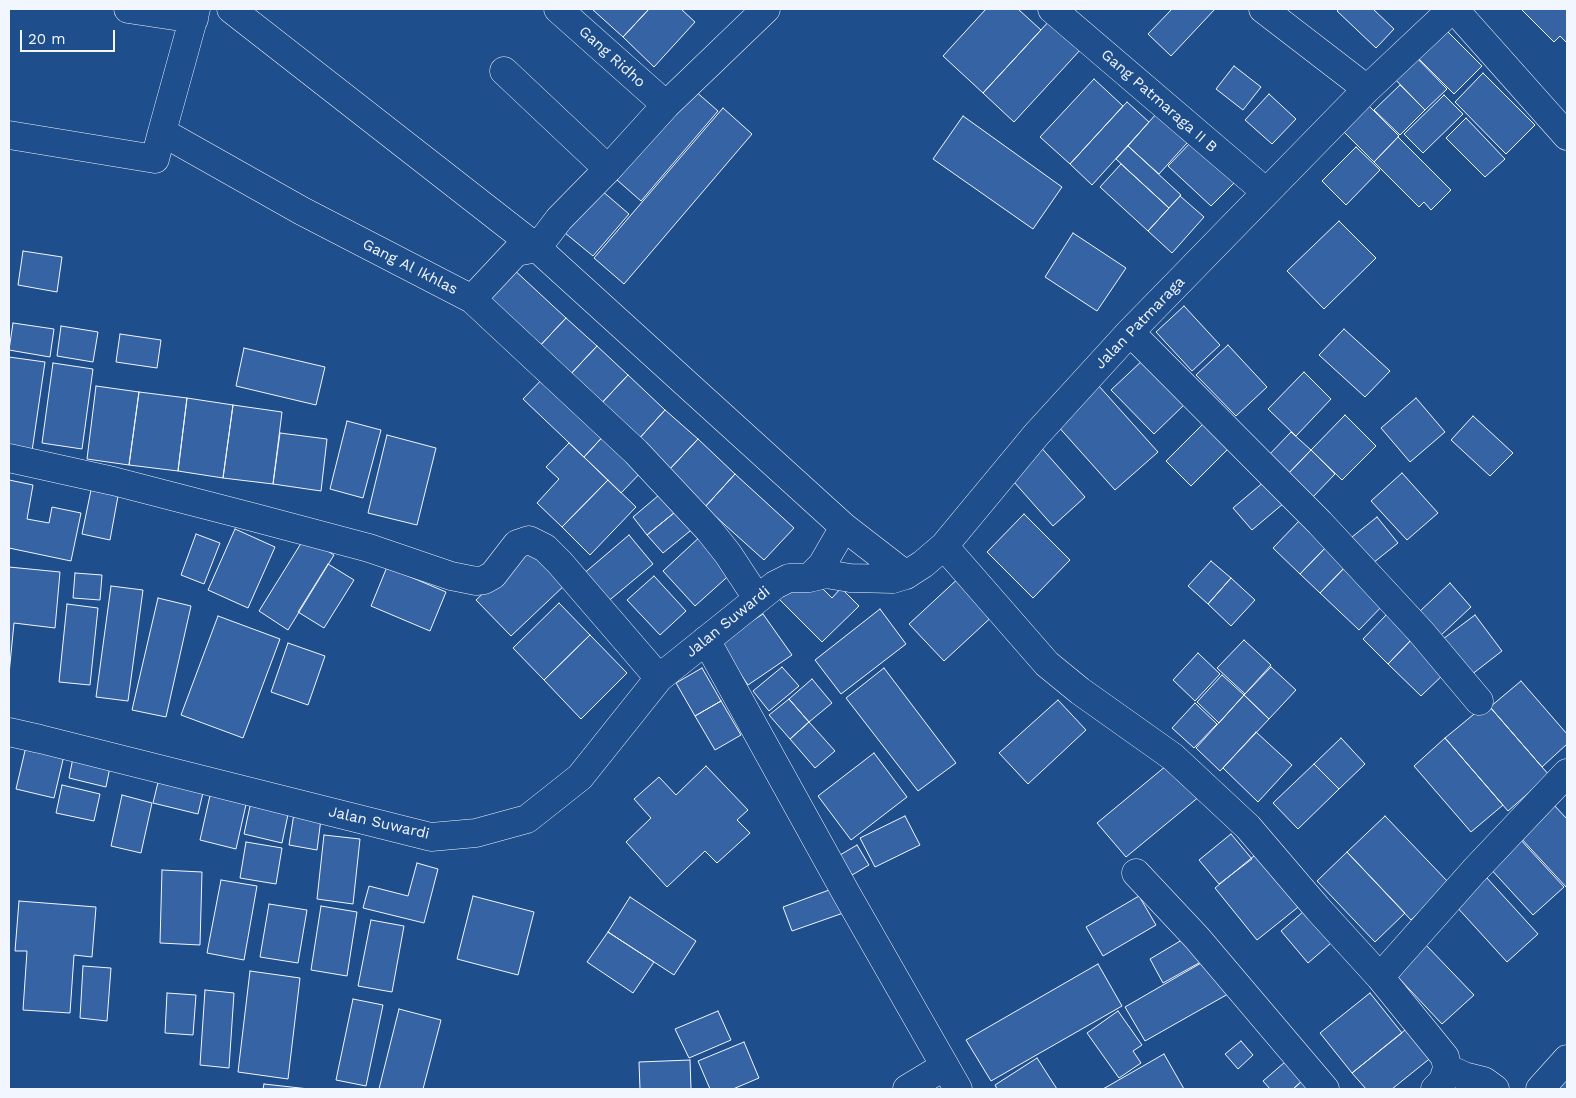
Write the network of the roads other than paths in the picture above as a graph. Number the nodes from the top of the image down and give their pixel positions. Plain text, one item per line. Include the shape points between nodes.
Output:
1 (128, 9) edge
2 (231, 9) edge
3 (558, 9) edge
4 (766, 9) edge
5 (1052, 9) edge
6 (1263, 9) edge
7 (1453, 9) edge
8 (195, 14) edge
9 (504, 71) dead end
10 (1368, 89) junction
11 (666, 105) junction
12 (162, 132) junction
13 (9, 135) edge
14 (1567, 136) edge
15 (608, 169) junction
16 (1266, 192) junction
17 (538, 248) junction
18 (472, 299) junction
19 (1130, 332) junction
20 (9, 458) edge
21 (844, 527) junction
22 (944, 546) junction
23 (906, 575) junction
24 (809, 578) junction
25 (757, 598) junction
26 (706, 640) junction
27 (659, 678) junction
28 (1479, 700) dead end
29 (9, 732) edge
30 (1567, 772) edge
31 (1136, 872) dead end
32 (1380, 977) junction
33 (1567, 1059) edge
34 (951, 1078) edge
35 (1441, 1079) edge
36 (907, 1089) edge
37 (1325, 1089) edge
38 (1495, 1089) edge
39 (1540, 1089) edge

1 - 8 street
2 - 17 street
3 - 11 street, Gang Ridho
4 - 11 street
5 - 16 street, Gang Patmaraga II B
6 - 10 street
7 - 10 street, Jalan Patmaraga
7 - 14 street
8 - 12 street
9 - 15 street
10 - 16 street, Jalan Patmaraga
11 - 15 street
12 - 13 street via 155,159
12 - 18 street, Gang Al Ikhlas via 302,211
15 - 17 street via 559,219
16 - 19 street, Jalan Patmaraga
17 - 18 street, Gang Al Ikhlas via 516,252
17 - 21 street
18 - 25 street via 636,452 709,530
19 - 22 street, Jalan Patmaraga via 1036,435
19 - 28 street via 1320,523
20 - 27 street via 256,518 476,581 493,575 517,544 529,540 545,548
21 - 23 street
21 - 24 street via 830,554
22 - 23 street, Jalan Patmaraga
22 - 32 street via 1047,664 1173,757 1248,827
23 - 24 street, Jalan Patmaraga via 872,580 826,574
24 - 25 street, Jalan Suwardi via 789,578
25 - 26 street, Jalan Suwardi
26 - 27 street, Jalan Suwardi
26 - 34 street
27 - 29 street, Jalan Suwardi via 580,777 527,819 476,833 431,837
30 - 32 street
31 - 37 street via 1197,938
32 - 35 street via 1445,1057
33 - 39 street
34 - 36 street
35 - 38 street via 1464,1076 1484,1081

